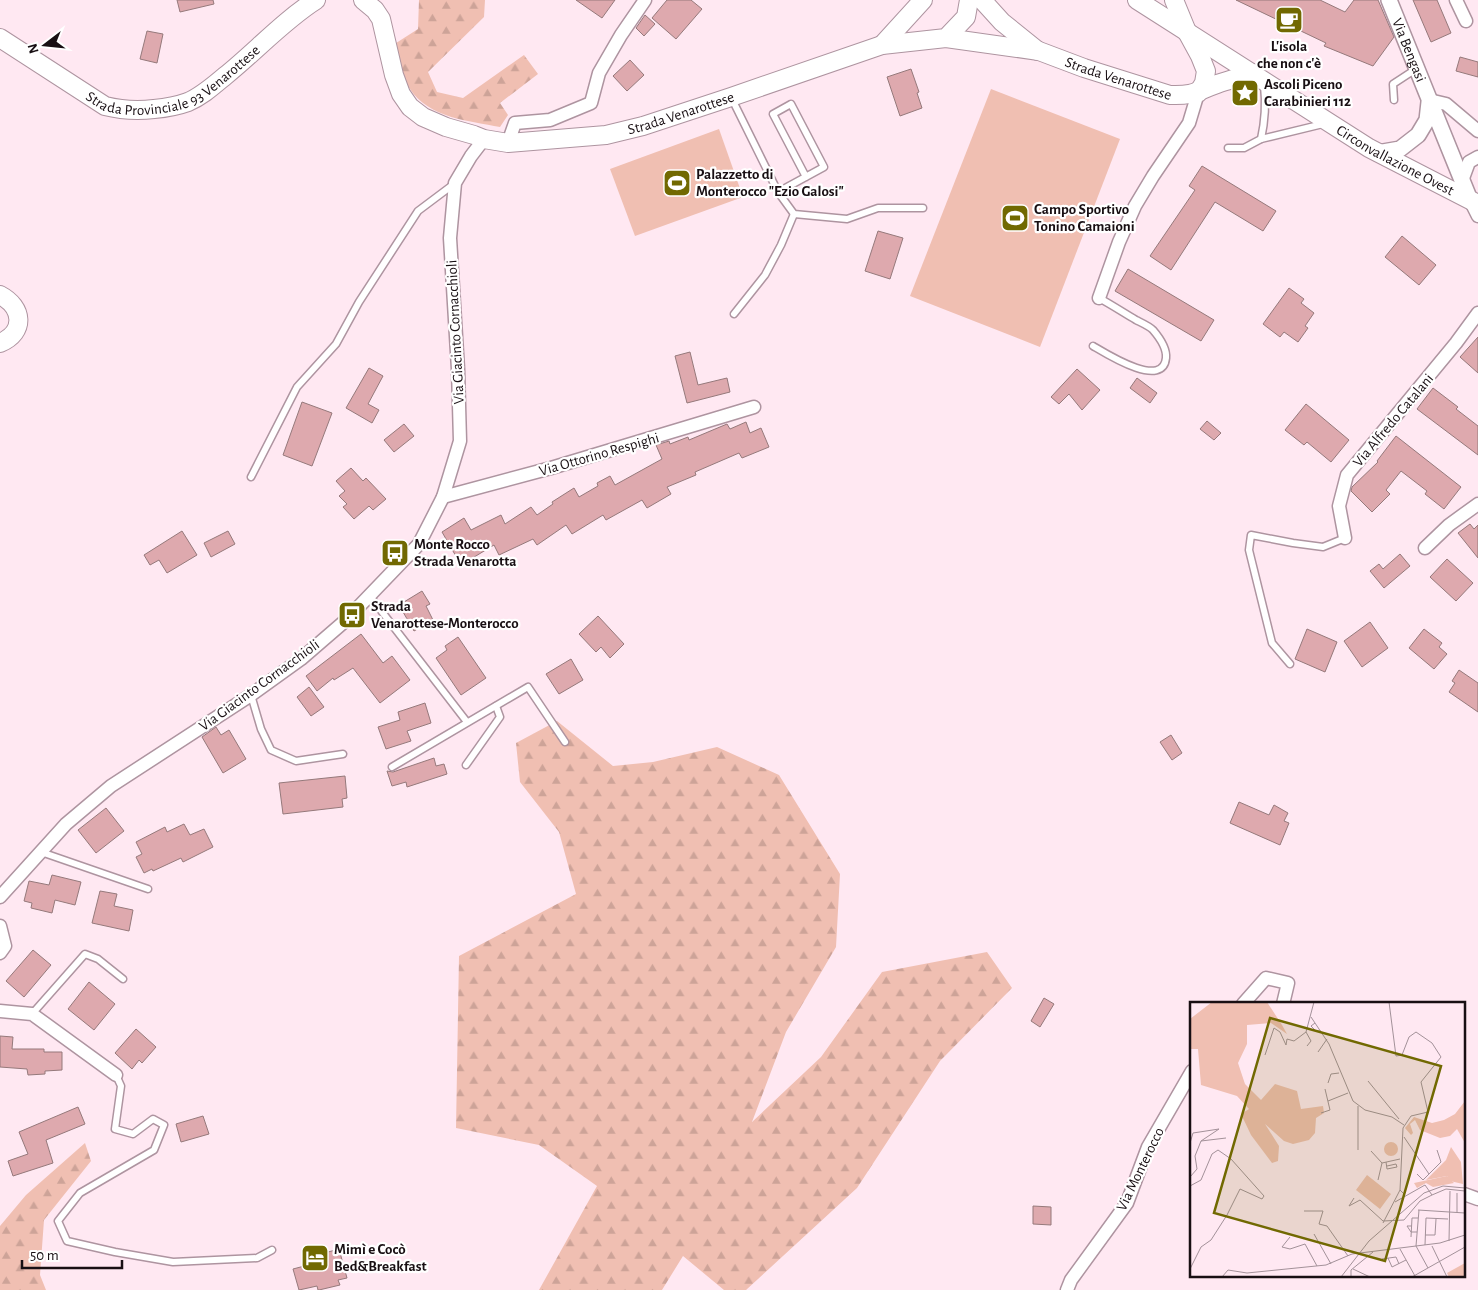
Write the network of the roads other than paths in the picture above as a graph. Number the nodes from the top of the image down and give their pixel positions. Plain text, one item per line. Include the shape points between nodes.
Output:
1 (316, 0) edge
2 (363, 0) edge
3 (646, 0) edge
4 (924, 0) edge
5 (969, 0) edge
6 (982, 0) edge
7 (1137, 0) edge
8 (1174, 0) edge
9 (1389, 0) edge
10 (1456, 0) edge
11 (1466, 21) dead end
12 (1188, 34) junction
13 (0, 38) edge
14 (946, 38) junction
15 (882, 44) junction
16 (1039, 51) junction
17 (1416, 69) junction
18 (1258, 77) junction
19 (1198, 93) junction
20 (731, 98) junction
21 (1394, 100) dead end
22 (1429, 100) junction
23 (1329, 122) junction
24 (1478, 132) edge
25 (479, 137) junction
26 (1262, 139) junction
27 (508, 143) junction
28 (1228, 148) dead end
29 (1377, 153) junction
30 (1478, 157) edge
31 (806, 177) junction
32 (1462, 180) junction
33 (455, 183) junction
34 (778, 192) junction
35 (1474, 202) edge
36 (923, 208) dead end
37 (794, 214) junction
38 (1478, 216) edge
39 (0, 295) edge
40 (1099, 298) joint
41 (1478, 313) edge
42 (734, 314) dead end
43 (0, 343) edge
44 (1093, 346) dead end
45 (754, 407) dead end
46 (251, 476) dead end
47 (443, 497) junction
48 (1478, 504) edge
49 (1344, 538) joint
50 (1425, 548) dead end
51 (369, 595) junction
52 (1290, 664) dead end
53 (251, 695) junction
54 (496, 706) junction
55 (467, 722) junction
56 (565, 742) dead end
57 (342, 754) dead end
58 (466, 765) dead end
59 (392, 767) dead end
60 (39, 852) junction
61 (148, 889) dead end
62 (0, 897) edge
63 (0, 926) edge
64 (0, 953) edge
65 (124, 979) dead end
66 (1245, 1002) edge
67 (1283, 1002) edge
68 (0, 1011) edge
69 (32, 1014) junction
70 (1190, 1074) edge
71 (116, 1075) joint
72 (272, 1250) dead end
73 (1067, 1290) edge

1 - 13 main road, Strada Provinciale 93 Venarottese via 300,10 205,93 169,108 118,110 105,106
2 - 25 main road via 381,19 394,75 410,107 446,127
3 - 27 street via 599,73 591,103 550,120 515,123
4 - 15 main road, Strada Venarottese
5 - 14 main road via 966,17
6 - 16 main road, Strada Venarottese via 1002,22
7 - 12 main road, Circonvallazione Ovest
8 - 12 main road
9 - 17 street, Via Bengasi
10 - 11 street
12 - 18 main road, Circonvallazione Ovest
12 - 19 main road via 1206,71 1204,84
14 - 15 main road, Strada Venarottese
14 - 16 main road, Strada Venarottese
15 - 20 main road, Strada Venarottese
16 - 19 main road, Strada Venarottese via 1170,95
17 - 21 lane via 1393,84
17 - 22 street, Via Bengasi
18 - 19 main road, Strada Venarottese via 1214,85
18 - 23 main road, Circonvallazione Ovest
18 - 26 lane via 1265,98
19 - 40 street via 1189,123 1135,206
20 - 27 main road, Strada Venarottese via 606,136
20 - 34 lane
22 - 24 street via 1446,104
22 - 29 street, Via Bengasi via 1427,120 1418,135 1400,149
22 - 32 street, Via Bengasi
23 - 26 lane
23 - 29 main road, Circonvallazione Ovest
25 - 27 main road, Strada Venarottese
25 - 33 street, Via Giacinto Cornacchioli
26 - 28 lane via 1244,148
29 - 35 main road, Circonvallazione Ovest
30 - 32 street via 1470,162
31 - 31 lane via 824,167 791,104 773,114
31 - 34 lane
32 - 35 street, Via Bengasi
33 - 46 lane via 418,211 358,302 336,344 298,387
33 - 47 street, Via Giacinto Cornacchioli via 450,238 460,441
34 - 37 lane
35 - 38 street
36 - 37 lane via 878,208 847,219
37 - 42 lane via 782,245 765,274
39 - 43 main road via 13,305 19,320 14,334
40 - 44 lane via 1152,328 1163,343 1165,363 1152,371 1125,364
41 - 49 street, Via Alfredo Catalani via 1347,475 1339,506
45 - 47 street, Via Ottorino Respighi
47 - 51 street, Via Giacinto Cornacchioli via 418,544
48 - 50 street
49 - 52 lane via 1324,548 1251,535 1249,550 1272,643
51 - 53 street, Via Giacinto Cornacchioli via 301,659
51 - 55 lane
53 - 57 lane via 271,750 296,761
53 - 60 street, Via Giacinto Cornacchioli via 110,786
54 - 55 lane
54 - 56 lane via 528,688
54 - 58 lane via 500,718
55 - 59 lane
60 - 61 lane
60 - 62 street, Via Giacinto Cornacchioli
63 - 64 street via 5,946
65 - 69 lane via 98,959 85,954
66 - 67 street via 1266,978 1288,983
68 - 69 street
69 - 71 street
70 - 73 street, Via Monterocco via 1148,1147 1127,1203
71 - 72 lane via 121,1086 115,1129 133,1134 153,1119 164,1125 154,1150 80,1193 58,1221 67,1240 173,1262 256,1258

